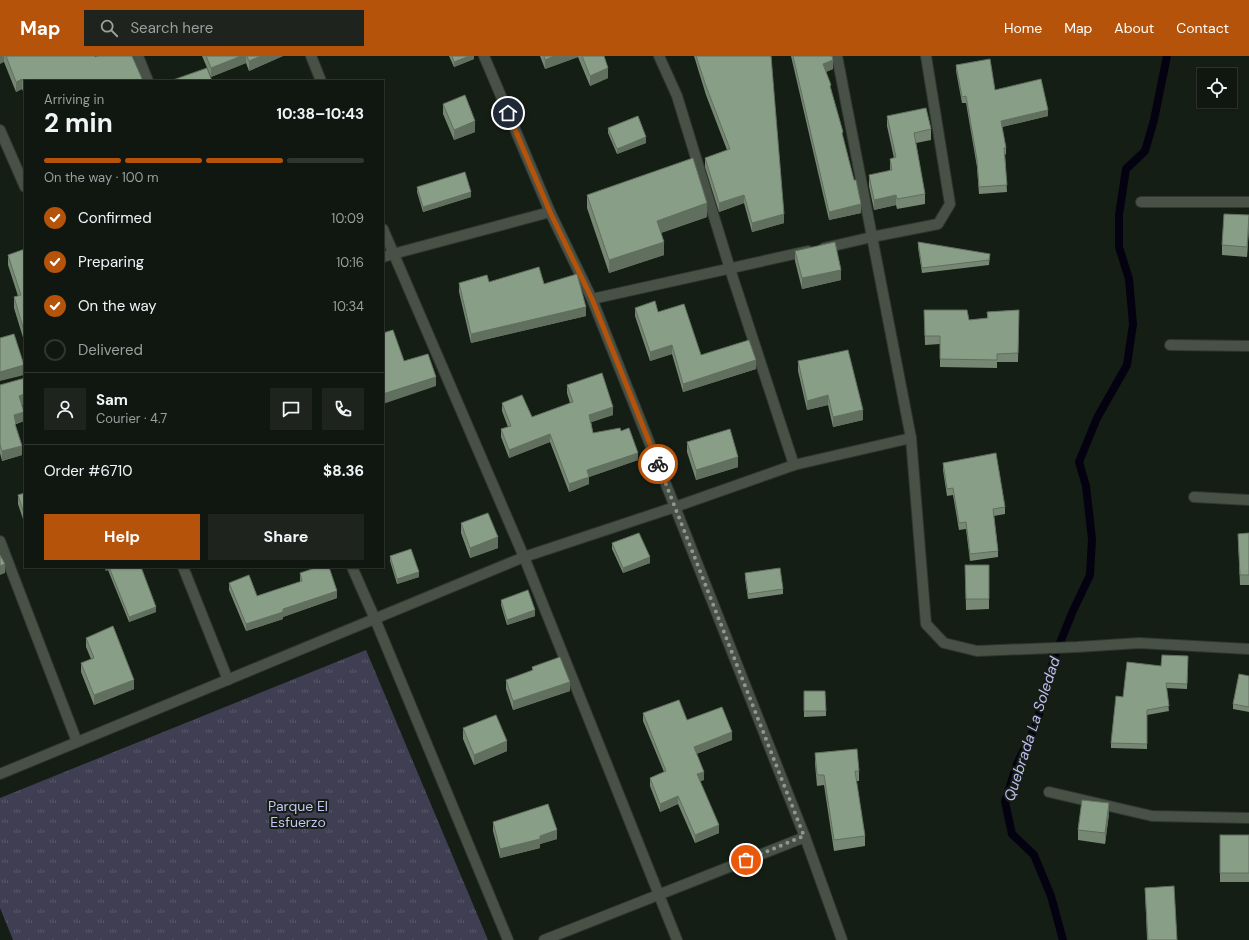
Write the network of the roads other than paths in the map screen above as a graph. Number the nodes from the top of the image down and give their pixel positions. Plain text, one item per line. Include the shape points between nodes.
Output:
1 (138, 56) edge
2 (311, 56) edge
3 (484, 56) edge
4 (659, 56) edge
5 (837, 56) edge
6 (926, 56) edge
7 (148, 80) edge
8 (322, 80) edge
9 (0, 130) edge
10 (24, 185) edge
11 (1141, 202) dead end
12 (1249, 202) edge
13 (550, 212) junction
14 (384, 231) edge
15 (872, 237) junction
16 (393, 254) junction
17 (384, 257) edge
18 (730, 269) junction
19 (592, 299) junction
20 (1170, 345) dead end
21 (1249, 346) edge
22 (911, 438) junction
23 (794, 465) junction
24 (1194, 497) dead end
25 (1249, 500) edge
26 (675, 507) junction
27 (0, 541) edge
28 (524, 557) junction
29 (183, 568) edge
30 (352, 568) edge
31 (375, 619) junction
32 (1249, 649) edge
33 (228, 680) junction
34 (77, 742) junction
35 (0, 774) edge
36 (1049, 792) dead end
37 (1249, 818) edge
38 (804, 836) junction
39 (658, 895) junction
40 (508, 940) edge
41 (544, 940) edge
42 (677, 940) edge
43 (842, 940) edge

1 - 7 street
2 - 8 street
3 - 13 street
4 - 18 street via 677,96
5 - 15 street
6 - 15 street via 950,204 938,224
9 - 10 street
11 - 12 street
13 - 16 street
13 - 19 street
14 - 16 street
15 - 18 street
15 - 22 street
16 - 17 street
16 - 28 street
18 - 19 street
18 - 23 street
19 - 26 street
20 - 21 street
22 - 23 street
22 - 32 street via 926,624 944,643 977,652 1139,643
23 - 26 street
24 - 25 street
26 - 28 street
26 - 38 street
27 - 34 street
28 - 31 street
28 - 39 street
29 - 33 street
30 - 31 street
31 - 33 street
31 - 40 street
33 - 34 street
34 - 35 street
36 - 37 street via 1152,816
38 - 39 street
38 - 43 street
39 - 41 street
39 - 42 street

